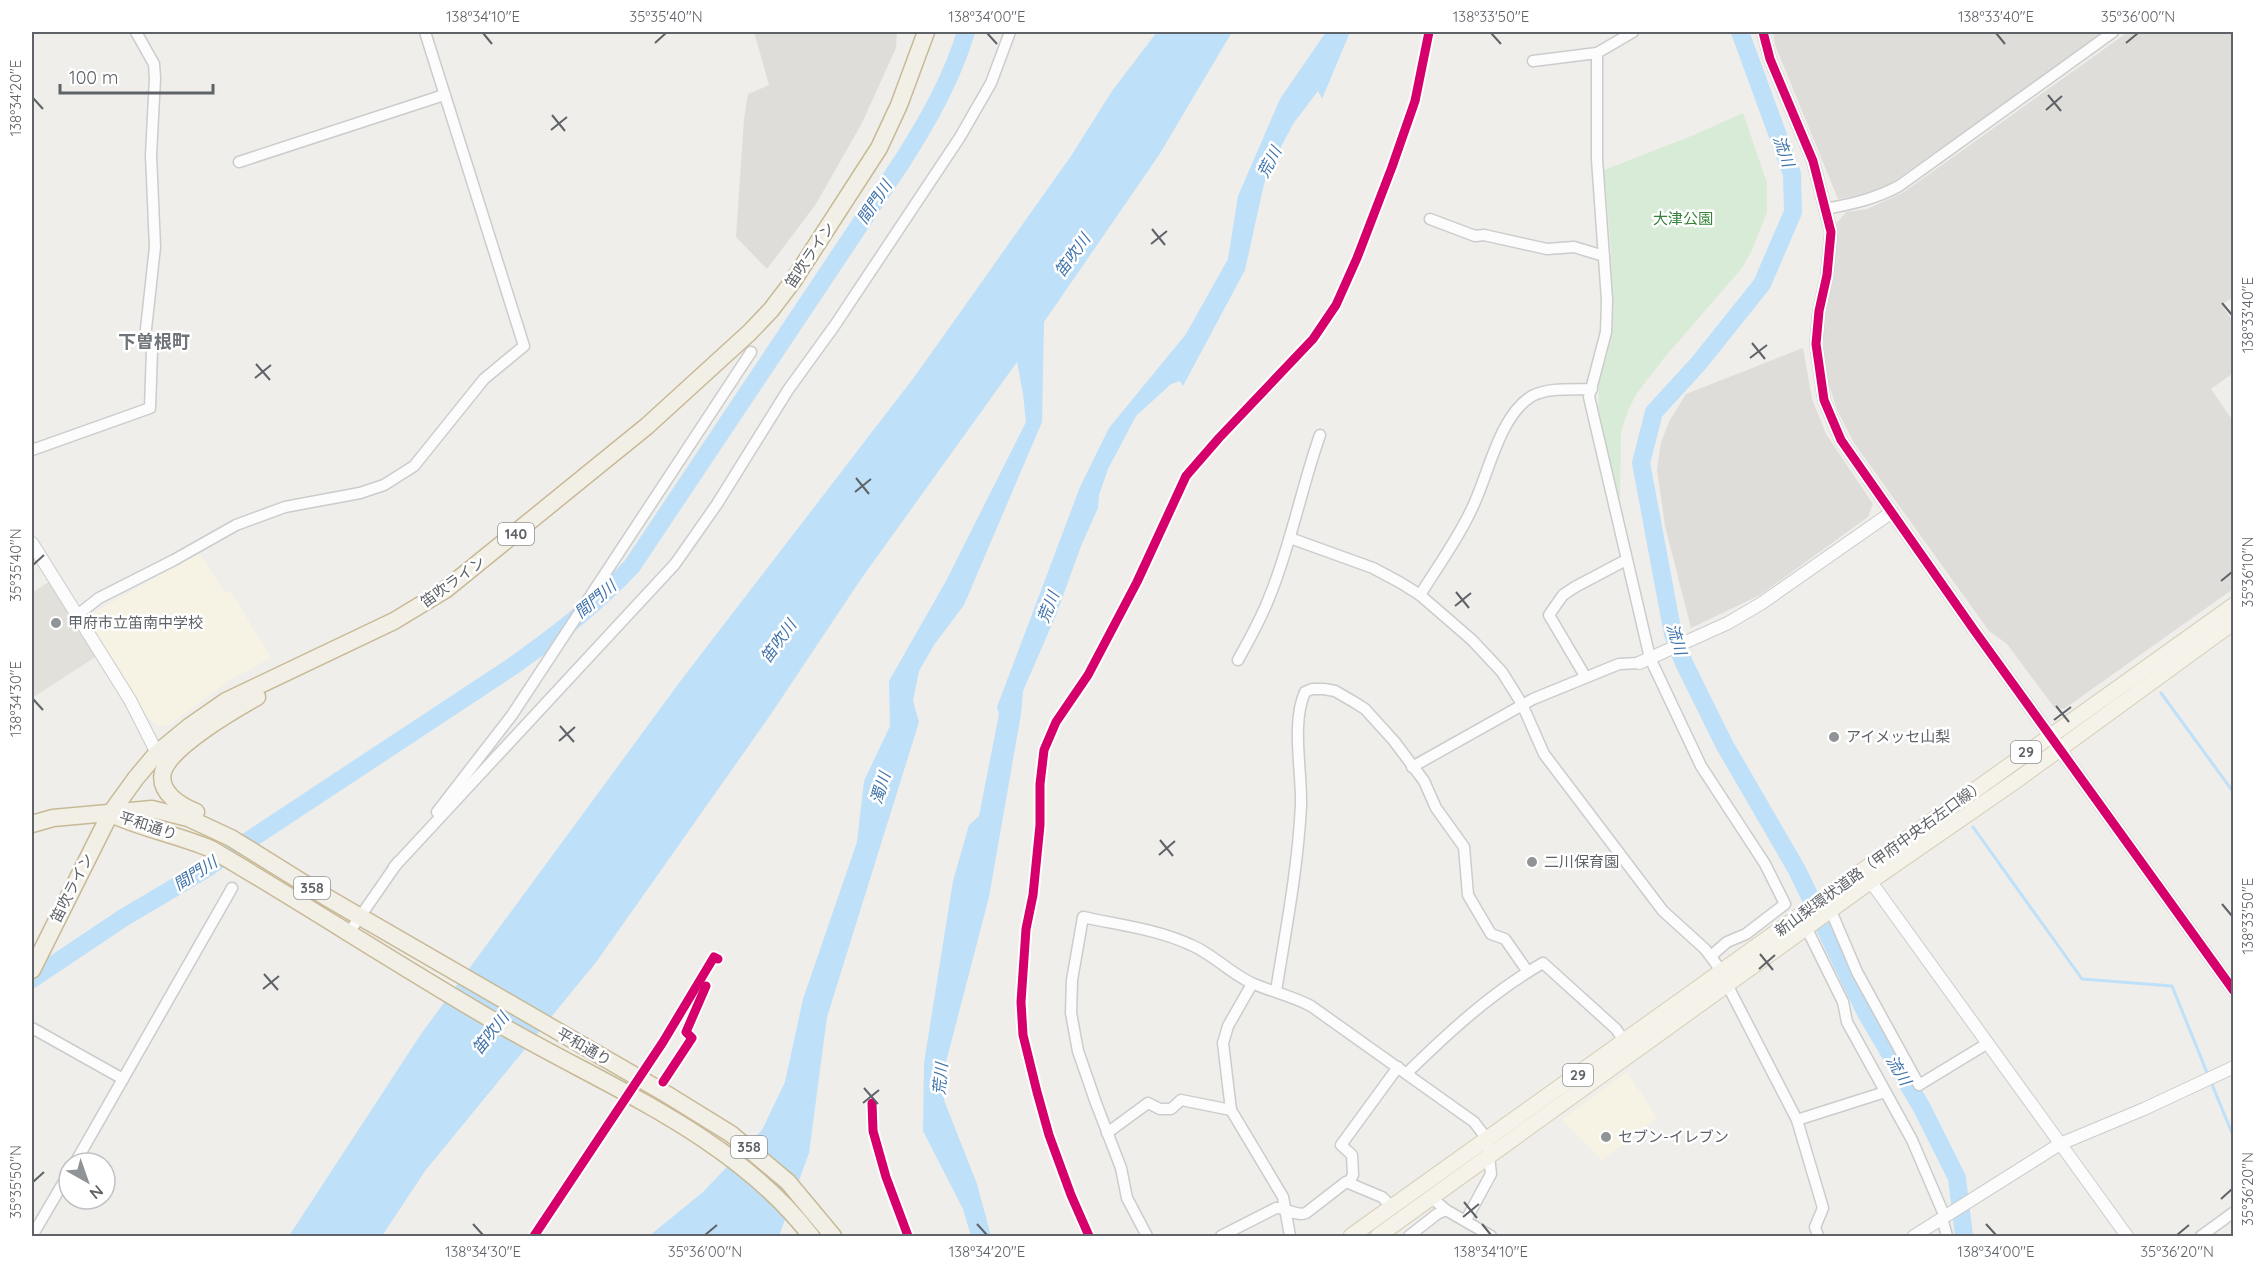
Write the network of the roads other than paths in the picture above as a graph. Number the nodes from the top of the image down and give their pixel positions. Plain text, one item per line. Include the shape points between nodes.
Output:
1 (136, 32) edge
2 (425, 32) edge
3 (926, 32) edge
4 (1010, 32) edge
5 (1633, 32) edge
6 (2113, 32) edge
7 (1762, 34) edge
8 (1597, 53) junction
9 (1533, 62) dead end
10 (444, 95) junction
11 (239, 162) dead end
12 (1825, 208) junction
13 (1430, 219) dead end
14 (1604, 256) junction
15 (751, 352) dead end
16 (1592, 389) junction
17 (1320, 435) dead end
18 (32, 450) edge
19 (1892, 512) junction
20 (1290, 537) junction
21 (32, 543) edge
22 (1626, 560) junction
23 (1420, 596) junction
24 (2234, 605) edge
25 (76, 616) junction
26 (2234, 622) edge
27 (330, 653) junction
28 (1650, 658) junction
29 (1238, 660) dead end
30 (1585, 676) junction
31 (1522, 704) junction
32 (2050, 735) junction
33 (2059, 749) junction
34 (157, 753) junction
35 (1412, 767) junction
36 (111, 814) junction
37 (32, 824) edge
38 (225, 835) junction
39 (394, 867) junction
40 (1867, 876) junction
41 (232, 888) dead end
42 (1826, 909) junction
43 (365, 920) junction
44 (1806, 921) junction
45 (354, 937) junction
46 (1711, 956) junction
47 (35, 963) edge
48 (1528, 972) junction
49 (1724, 979) junction
50 (1252, 984) junction
51 (1276, 991) junction
52 (2234, 991) edge
53 (32, 1028) edge
54 (1625, 1042) junction
55 (1988, 1043) junction
56 (2234, 1067) edge
57 (1403, 1070) junction
58 (123, 1080) junction
59 (1885, 1092) junction
60 (1232, 1110) junction
61 (1797, 1120) junction
62 (1107, 1132) junction
63 (1487, 1138) junction
64 (2060, 1144) junction
65 (82, 1151) edge
66 (1490, 1156) junction
67 (1349, 1182) junction
68 (57, 1193) edge
69 (1432, 1198) junction
70 (1392, 1207) junction
71 (1286, 1209) junction
72 (1446, 1210) junction
73 (2234, 1212) edge
74 (1944, 1217) junction
75 (1466, 1220) junction
76 (32, 1236) edge
77 (811, 1236) edge
78 (833, 1236) edge
79 (1147, 1236) edge
80 (1221, 1236) edge
81 (1290, 1236) edge
82 (1351, 1236) edge
83 (1378, 1236) edge
84 (1409, 1236) edge
85 (1491, 1236) edge
86 (1818, 1236) edge
87 (1914, 1236) edge
88 (1947, 1236) edge
89 (2127, 1236) edge
90 (2201, 1236) edge

1 - 18 street via 154,64 151,155 155,246 145,338 152,350 150,408
2 - 10 street
3 - 27 highway, 笛吹ライン / 140 via 879,148 793,281 756,326 647,426 473,569 394,621
4 - 39 street via 991,83 960,137 675,564
5 - 8 street
6 - 12 street via 1899,186 1862,202
7 - 12 street via 1813,161
8 - 9 street
8 - 14 street via 1597,159
10 - 11 street
10 - 25 street via 524,346 484,379 414,466 384,485 285,507 236,525 99,598
12 - 19 street via 1831,232 1830,252 1816,344 1824,400 1841,440
13 - 14 street via 1475,237 1484,235 1547,249 1574,247
14 - 16 street via 1606,332
15 - 39 street via 512,715
16 - 22 street via 1589,397
16 - 23 street via 1546,391 1520,406 1500,438 1473,506
17 - 20 street
19 - 28 street via 1762,603
19 - 32 street
20 - 23 street via 1374,568
20 - 29 street via 1269,599
21 - 25 street
22 - 28 street
22 - 30 street via 1569,591 1549,615
23 - 31 street via 1502,672
24 - 32 main road, 新山梨環状道路（甲府中央右左口線） / 29
25 - 34 street via 130,700
26 - 33 main road, 新山梨環状道路（甲府中央右左口線） / 29
27 - 34 highway, 笛吹ライン / 140 via 226,701
27 - 38 highway via 214,722 176,753 163,772 164,786 177,804 202,815
28 - 30 street
28 - 46 street via 1701,766 1765,864 1785,904
30 - 31 street
31 - 35 street
31 - 46 street via 1544,754 1664,911
32 - 33 street
32 - 40 main road, 新山梨環状道路（甲府中央右左口線） / 29
33 - 40 main road, 新山梨環状道路（甲府中央右左口線） / 29
33 - 52 street
34 - 36 highway, 笛吹ライン / 140
35 - 48 street via 1464,848 1468,895 1491,934 1505,939
35 - 51 street via 1365,709 1335,691 1305,692 1297,751 1300,805 1295,870
36 - 37 highway, 358 via 53,818
36 - 38 highway, 平和通り / 358 via 152,809 188,818
36 - 45 highway, 平和通り / 358 via 211,849
36 - 47 highway, 笛吹ライン / 140
38 - 43 highway, 平和通り / 358
39 - 43 street
40 - 42 main road, 新山梨環状道路（甲府中央右左口線） / 29
40 - 55 street
41 - 58 street
42 - 44 main road, 新山梨環状道路（甲府中央右左口線） / 29
42 - 55 street via 1919,1085
43 - 45 street
43 - 78 highway, 平和通り / 358 via 707,1118 756,1152 788,1182
44 - 49 main road, 新山梨環状道路（甲府中央右左口線） / 29
44 - 59 street via 1843,1002 1847,1022
45 - 77 highway, 平和通り / 358 via 494,1022 648,1107 736,1163
46 - 49 street
48 - 54 street via 1543,963 1616,1029
48 - 57 street
49 - 54 main road, 新山梨環状道路（甲府中央右左口線） / 29
49 - 61 street
49 - 66 main road, 新山梨環状道路（甲府中央右左口線） / 29
50 - 51 street
50 - 60 street via 1228,1026 1224,1043
50 - 62 street via 1192,945 1163,934 1083,917 1072,980 1071,1013 1078,1051
51 - 57 street via 1311,1005
53 - 58 street
54 - 63 main road, 新山梨環状道路（甲府中央右左口線） / 29
55 - 64 street
56 - 64 street
57 - 63 street via 1474,1122
57 - 67 street via 1341,1145 1352,1155 1353,1175
58 - 65 street
59 - 61 street
59 - 74 street via 1912,1140
60 - 62 street via 1181,1100 1171,1109 1148,1104
60 - 71 street via 1283,1197
61 - 86 street via 1823,1208 1815,1227
62 - 79 street via 1127,1198
63 - 66 street
63 - 70 main road, 新山梨環状道路（甲府中央右左口線） / 29
64 - 74 street
64 - 89 street
66 - 69 main road, 新山梨環状道路（甲府中央右左口線） / 29
66 - 75 street via 1491,1174
67 - 70 street via 1382,1197
67 - 71 street via 1306,1213 1298,1215
68 - 76 street
69 - 72 street
69 - 83 main road, 新山梨環状道路（甲府中央右左口線） / 29
70 - 82 main road, 新山梨環状道路（甲府中央右左口線） / 29
71 - 80 street via 1276,1208
71 - 81 street
72 - 75 street
72 - 84 street
73 - 90 street
74 - 87 street
74 - 88 street
75 - 85 street

